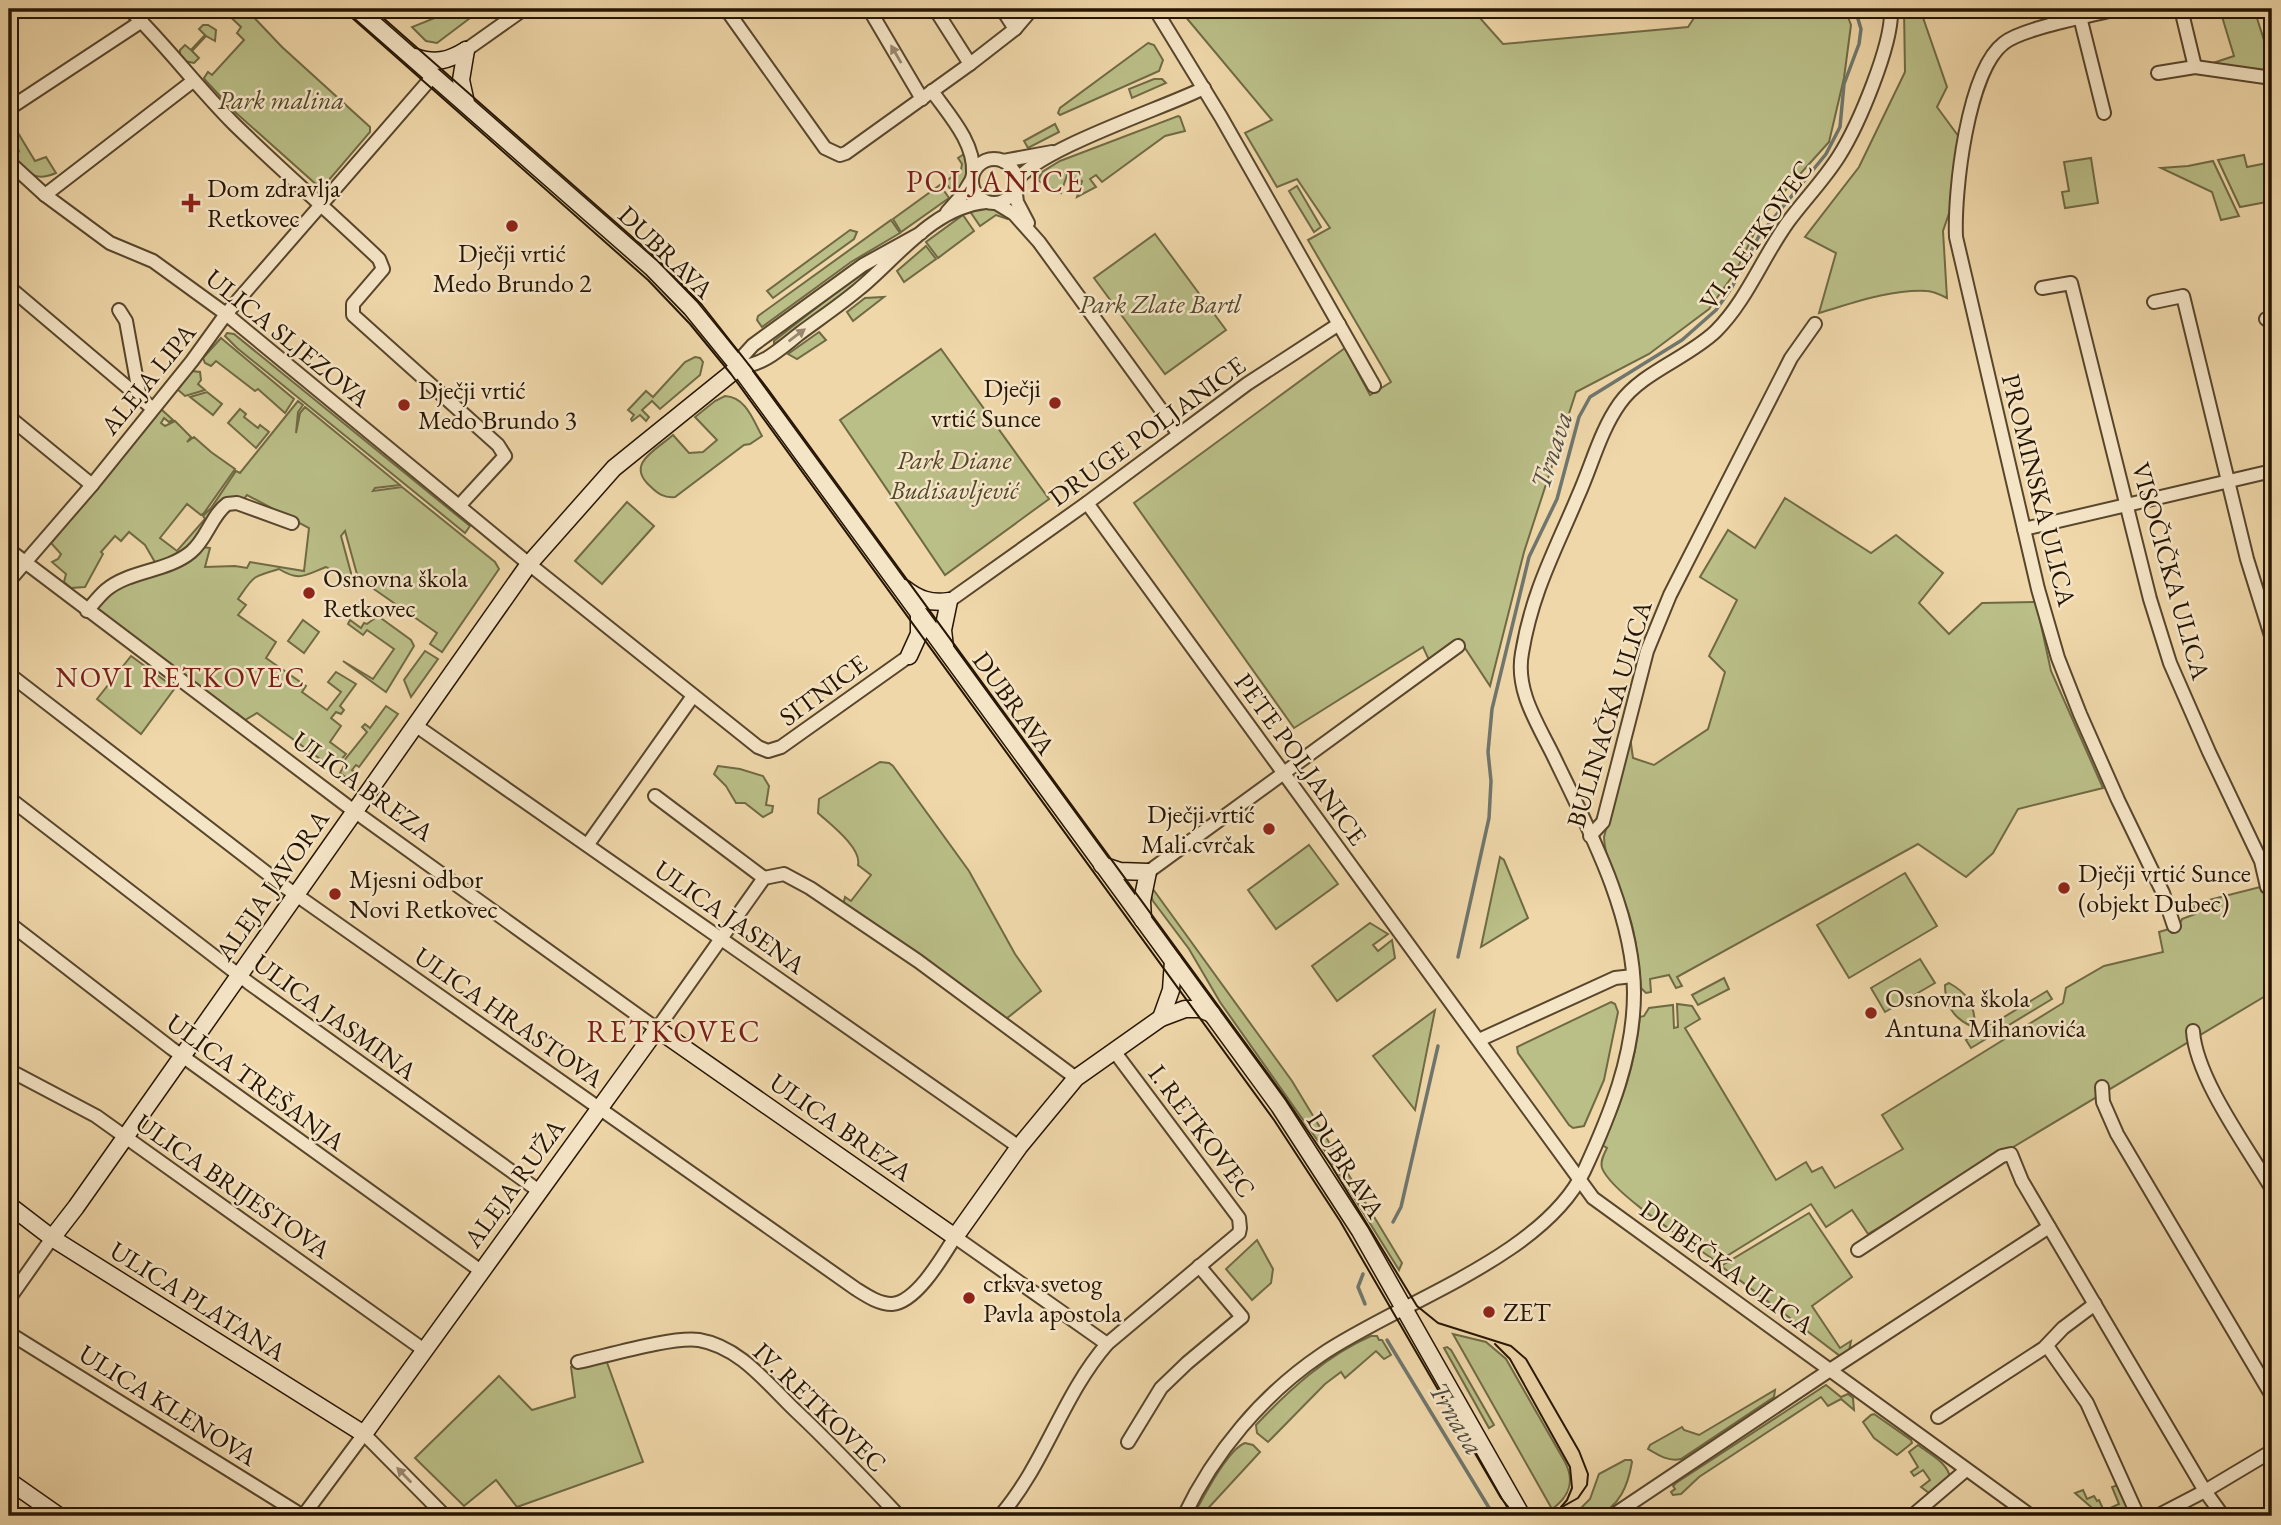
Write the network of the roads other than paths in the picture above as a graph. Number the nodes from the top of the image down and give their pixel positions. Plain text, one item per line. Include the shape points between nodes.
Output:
1 (129, 9) edge
2 (358, 9) edge
3 (524, 9) edge
4 (726, 9) edge
5 (869, 9) edge
6 (935, 9) edge
7 (1002, 9) edge
8 (1032, 9) edge
9 (1155, 9) edge
10 (1891, 9) edge
11 (2116, 9) edge
12 (2182, 9) edge
13 (2079, 14) edge
14 (142, 21) junction
15 (1015, 29) junction
16 (466, 50) junction
17 (409, 55) junction
18 (970, 64) junction
19 (2195, 67) junction
20 (2158, 73) dead end
21 (433, 76) junction
22 (2272, 78) edge
23 (193, 81) junction
24 (1204, 88) junction
25 (927, 95) junction
26 (467, 104) junction
27 (13, 106) dead end
28 (2104, 114) dead end
29 (960, 131) junction
30 (1059, 151) junction
31 (1000, 161) junction
32 (9, 162) edge
33 (972, 176) junction
34 (1016, 184) junction
35 (45, 195) junction
36 (991, 203) junction
37 (323, 205) junction
38 (940, 219) junction
39 (920, 233) junction
40 (1039, 242) junction
41 (9, 287) edge
42 (2042, 288) dead end
43 (2154, 302) dead end
44 (118, 310) dead end
45 (226, 314) junction
46 (1339, 324) junction
47 (1815, 324) dead end
48 (739, 367) junction
49 (1374, 386) dead end
50 (140, 398) junction
51 (152, 408) junction
52 (9, 417) edge
53 (1178, 433) junction
54 (2272, 471) edge
55 (2228, 482) junction
56 (92, 485) junction
57 (1087, 503) junction
58 (459, 506) junction
59 (2126, 506) junction
60 (292, 523) dead end
61 (2024, 529) junction
62 (9, 550) edge
63 (24, 563) junction
64 (529, 564) junction
65 (894, 580) junction
66 (9, 581) edge
67 (949, 601) junction
68 (87, 611) junction
69 (919, 615) junction
70 (2272, 639) edge
71 (1458, 646) dead end
72 (948, 653) junction
73 (909, 656) junction
74 (9, 674) edge
75 (693, 696) junction
76 (415, 724) junction
77 (1282, 773) junction
78 (655, 796) dead end
79 (9, 797) edge
80 (354, 811) junction
81 (1590, 836) junction
82 (588, 844) junction
83 (1102, 865) junction
84 (1147, 872) junction
85 (764, 878) junction
86 (2267, 887) dead end
87 (295, 894) junction
88 (1143, 920) junction
89 (9, 923) edge
90 (2174, 926) dead end
91 (722, 939) junction
92 (1173, 961) junction
93 (239, 975) junction
94 (1633, 976) junction
95 (1212, 1014) junction
96 (1161, 1018) junction
97 (657, 1028) junction
98 (2193, 1031) dead end
99 (1479, 1041) junction
100 (1114, 1051) junction
101 (182, 1056) junction
102 (9, 1070) edge
103 (1076, 1078) junction
104 (2102, 1087) dead end
105 (599, 1108) junction
106 (125, 1138) junction
107 (1019, 1147) junction
108 (1579, 1179) junction
109 (2272, 1189) edge
110 (539, 1191) junction
111 (9, 1205) edge
112 (2049, 1227) junction
113 (956, 1237) junction
114 (51, 1238) junction
115 (1858, 1250) dead end
116 (1199, 1266) junction
117 (481, 1271) junction
118 (9, 1299) edge
119 (2095, 1304) junction
120 (1405, 1307) junction
121 (9, 1333) edge
122 (1107, 1343) junction
123 (2047, 1346) junction
124 (424, 1350) junction
125 (578, 1362) dead end
126 (1830, 1370) junction
127 (2272, 1396) edge
128 (1938, 1418) dead end
129 (364, 1434) junction
130 (1128, 1442) dead end
131 (2272, 1451) edge
132 (1966, 1470) junction
133 (9, 1481) edge
134 (2205, 1491) junction
135 (9, 1495) edge
136 (50, 1516) edge
137 (58, 1516) edge
138 (303, 1516) edge
139 (445, 1516) edge
140 (899, 1516) edge
141 (1000, 1516) edge
142 (1184, 1516) edge
143 (1522, 1516) edge
144 (1612, 1516) edge
145 (1912, 1516) edge
146 (2031, 1516) edge
147 (2138, 1516) edge
148 (2157, 1516) edge
149 (2223, 1516) edge

1 - 14 street
2 - 17 street, DUBRAVA
3 - 16 street
4 - 25 street via 832,153 846,153
25 -> 5 street
6 - 18 street
7 - 15 street
8 - 15 street
9 - 24 street
10 - 81 street, VI. RETKOVEC via 1889,38 1838,159 1787,223 1727,320 1622,400 1600,439 1541,576 1522,650 1521,684
11 - 13 street
12 - 19 street
13 - 28 street
13 - 61 street, PROMINSKA ULICA via 2011,38 1990,57 1978,81 1965,139 1955,215 1956,237
14 - 23 street
14 - 27 street
15 - 18 street
16 - 17 street via 441,62
16 - 26 street via 461,80
17 - 21 street, DUBRAVA
18 - 25 street
19 - 20 street
19 - 22 street
21 - 26 street, DUBRAVA
21 - 37 street, ALEJA LIPA
23 - 35 street
23 - 37 street
24 - 30 street
24 - 46 street
25 - 29 street
26 - 48 street, DUBRAVA via 652,268
29 - 31 street via 982,152
29 - 33 street via 972,159
30 - 31 street
30 - 34 street via 1025,170
31 - 33 street via 983,162
31 - 34 street via 1013,170
32 - 35 street, ULICA SLJEZOVA
33 - 36 street via 975,193
33 - 38 street via 963,194
34 - 36 street via 1009,198
34 - 40 street via 1017,202
35 - 45 street, ULICA SLJEZOVA via 110,243 153,261
36 - 38 street via 970,204
36 - 40 street via 1014,214
37 - 45 street, ALEJA LIPA
37 - 58 street via 379,259 383,269 353,304 353,315 505,456
38 - 39 street
48 -> 39 street via 772,355 857,291
39 - 48 street via 863,265 753,345
40 - 53 street
41 - 50 street
42 - 59 street, VISOČIČKA ULICA via 2071,283
43 - 55 street via 2183,296
44 - 50 street via 126,321
45 - 51 street, ALEJA LIPA
45 - 58 street, ULICA SLJEZOVA
46 - 49 street
46 - 53 street, DRUGE POLJANICE
47 - 81 street, BULINAČKA ULICA via 1791,358 1670,595 1647,651 1603,822
48 - 64 street, ALEJA JAVORA via 614,468
48 - 65 street, DUBRAVA
50 - 51 street
51 - 56 street, ALEJA LIPA
52 - 56 street
53 - 57 street, DRUGE POLJANICE
54 - 55 street
55 - 59 street
55 - 70 street
56 - 63 street, ALEJA LIPA
57 - 67 street, DRUGE POLJANICE
57 - 77 street, PETE POLJANICE
58 - 64 street, ULICA SLJEZOVA
59 - 61 street
59 - 86 street, VISOČIČKA ULICA via 2170,663 2262,861
60 - 68 street via 237,503 227,504 190,553 117,583
61 - 90 street, PROMINSKA ULICA via 2058,658
62 - 63 street, ULICA BREZA
63 - 66 street, ALEJA LIPA
63 - 68 street, ULICA BREZA
64 - 75 street, SITNICE
64 - 76 street, ALEJA JAVORA
65 - 67 street via 921,599
65 - 69 street, DUBRAVA
67 - 72 street via 943,630
68 - 80 street, ULICA BREZA
69 - 72 street, DUBRAVA
69 - 73 street via 919,634
71 - 77 street
72 - 73 street
72 - 83 street, DUBRAVA
73 - 75 street, SITNICE via 781,747 768,751
74 - 87 street, ULICA HRASTOVA
75 - 82 street
76 - 80 street, ALEJA JAVORA
76 - 82 street, ULICA JASENA
77 - 84 street
77 - 99 street, PETE POLJANICE
78 - 85 street
79 - 93 street, ULICA JASMINA
80 - 87 street, ALEJA JAVORA
80 - 97 street, ULICA BREZA
81 - 94 street, BULINAČKA ULICA via 1615,896
82 - 91 street, ULICA JASENA
83 - 84 street
83 - 88 street, DUBRAVA
84 - 88 street
85 - 91 street, ALEJA RUŽA
85 - 103 street via 784,874 810,888
87 - 93 street, ALEJA JAVORA
87 - 105 street, ULICA HRASTOVA
88 - 92 street, DUBRAVA
89 - 101 street, ULICA TREŠANJA
91 - 97 street, ALEJA RUŽA
91 - 107 street, ULICA JASENA
92 - 95 street, DUBRAVA
92 - 96 street via 1171,990
93 - 101 street, ALEJA JAVORA
93 - 110 street, ULICA JASMINA
94 - 99 street via 1615,978
94 - 108 street, BULINAČKA ULICA via 1632,1024 1623,1073
95 - 96 street via 1185,1009
95 - 120 street, DUBRAVA via 1322,1170
96 - 100 street
97 - 105 street, ALEJA RUŽA
97 - 113 street, ULICA BREZA
98 - 109 street via 2205,1076
99 - 108 street, PETE POLJANICE
100 - 103 street
100 - 116 street, I. RETKOVEC via 1239,1218 1238,1233
101 - 106 street, ALEJA JAVORA
101 - 117 street, ULICA TREŠANJA
102 - 106 street, ULICA BRIJESTOVA via 81,1107
103 - 107 street
104 - 127 street via 2103,1102 2117,1134
105 - 110 street, ALEJA RUŽA
105 - 113 street, ULICA HRASTOVA via 877,1301 893,1304 908,1298
106 - 114 street, ALEJA JAVORA
106 - 124 street, ULICA BRIJESTOVA
107 - 113 street
108 - 120 street via 1561,1204 1520,1242
108 - 126 street, DUBEČKA ULICA via 1600,1203
110 - 117 street, ALEJA RUŽA
111 - 114 street, ULICA PLATANA
112 - 115 street via 2008,1154
112 - 119 street
112 - 126 street
113 - 122 street, ULICA BREZA
114 - 118 street, ALEJA JAVORA
114 - 129 street, ULICA PLATANA
116 - 122 street, I. RETKOVEC
116 - 130 street via 1241,1317 1161,1388
117 - 124 street, ALEJA RUŽA
119 - 123 street
119 - 134 street
120 - 142 street via 1338,1344 1284,1384 1226,1445
120 - 143 street, DUBRAVA
121 - 138 street, ULICA KLENOVA
122 - 141 street, I. RETKOVEC via 1077,1385 1026,1485
123 - 128 street
123 - 147 street via 2087,1403
124 - 129 street, ALEJA RUŽA
125 - 140 street, IV. RETKOVEC via 682,1340 700,1340 720,1348 759,1374
126 - 132 street, DUBEČKA ULICA
126 - 144 street
129 - 138 street, ALEJA RUŽA
139 -> 129 street
131 - 134 street
132 - 145 street
132 - 146 street, DUBEČKA ULICA
133 - 137 street
134 - 148 street
134 - 149 street
135 - 136 street

